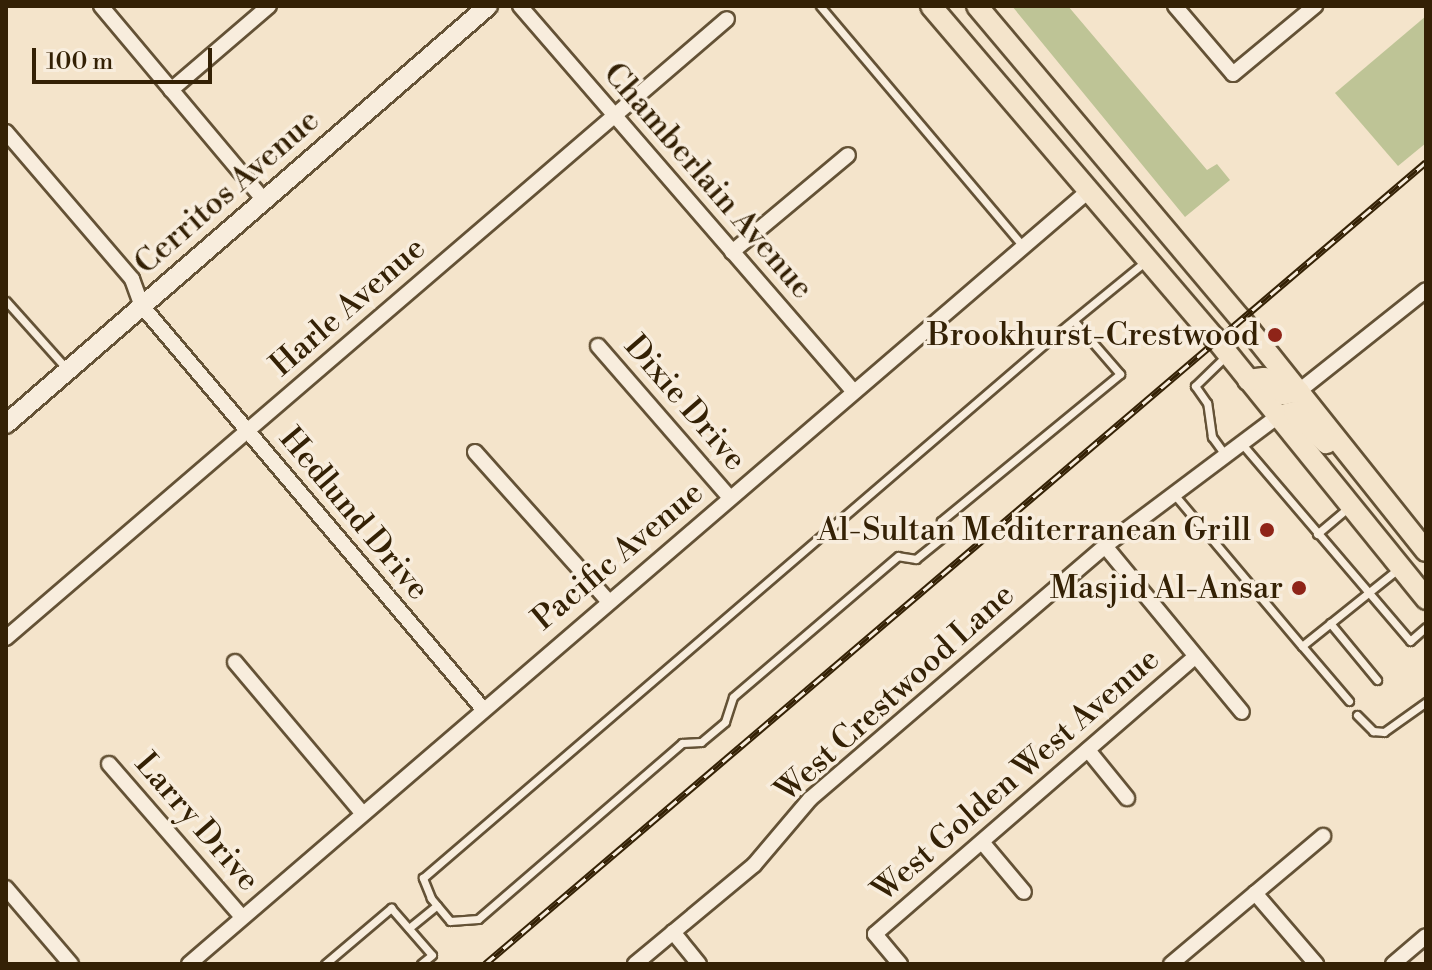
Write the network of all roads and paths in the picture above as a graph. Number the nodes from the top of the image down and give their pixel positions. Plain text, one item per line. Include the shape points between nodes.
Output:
1 (101, 6) edge
2 (269, 6) edge
3 (488, 6) edge
4 (520, 6) edge
5 (820, 6) edge
6 (931, 6) edge
7 (977, 6) edge
8 (1175, 6) edge
9 (1315, 6) edge
10 (727, 19) dead end
11 (171, 90) junction
12 (614, 116) junction
13 (6, 132) edge
14 (848, 155) dead end
15 (1086, 193) junction
16 (264, 200) junction
17 (1024, 247) junction
18 (732, 252) junction
19 (1148, 260) junction
20 (1426, 290) edge
21 (6, 301) edge
22 (142, 306) junction
23 (1075, 322) junction
24 (598, 346) dead end
25 (1228, 354) junction
26 (68, 371) junction
27 (1248, 380) junction
28 (1299, 391) junction
29 (854, 392) junction
30 (1278, 416) junction
31 (6, 424) edge
32 (246, 431) junction
33 (1242, 444) junction
34 (1344, 449) junction
35 (475, 452) dead end
36 (1226, 457) junction
37 (1171, 491) junction
38 (730, 498) junction
39 (1351, 506) junction
40 (1317, 534) junction
41 (1105, 546) junction
42 (1426, 551) edge
43 (1400, 568) junction
44 (1367, 594) junction
45 (1426, 599) edge
46 (608, 601) junction
47 (1330, 623) junction
48 (1426, 627) edge
49 (6, 638) edge
50 (1302, 646) junction
51 (1194, 658) junction
52 (235, 662) dead end
53 (1377, 680) dead end
54 (1349, 701) dead end
55 (1426, 702) edge
56 (483, 709) junction
57 (1242, 712) dead end
58 (1357, 715) dead end
59 (1088, 750) junction
60 (109, 764) dead end
61 (1127, 798) dead end
62 (362, 813) junction
63 (1323, 836) dead end
64 (982, 842) junction
65 (6, 888) edge
66 (1024, 892) dead end
67 (1255, 893) junction
68 (437, 905) junction
69 (242, 917) junction
70 (409, 928) junction
71 (673, 932) junction
72 (1426, 936) edge
73 (71, 964) edge
74 (189, 964) edge
75 (325, 964) edge
76 (421, 964) edge
77 (635, 964) edge
78 (699, 964) edge
79 (900, 964) edge
80 (1171, 964) edge
81 (1316, 964) edge
82 (1393, 964) edge

1 - 11 street
2 - 11 street
3 - 16 street, Cerritos Avenue
4 - 12 street, Chamberlain Avenue
5 - 17 lane
6 - 15 main road
7 - 28 main road
8 - 9 street via 1233,74
10 - 12 street, Harle Avenue
11 - 16 street
12 - 18 street, Chamberlain Avenue
12 - 32 street, Harle Avenue
13 - 22 street, Hedlund Drive via 132,279
14 - 18 street
15 - 17 street, Pacific Avenue
15 - 19 main road
16 - 22 street, Cerritos Avenue
17 - 29 street, Pacific Avenue
18 - 29 street, Chamberlain Avenue
19 - 23 lane
19 - 25 main road
20 - 28 street
21 - 26 lane
22 - 26 street, Cerritos Avenue
22 - 32 street, Hedlund Drive
23 - 68 lane via 423,878
23 - 68 lane via 1120,374 941,521 943,537 916,559 898,556 733,697 725,722 701,742 682,743 478,919 450,921
24 - 38 street, Dixie Drive
25 - 27 main road
25 - 36 lane via 1195,386 1207,403 1212,437
26 - 31 street, Cerritos Avenue
27 - 28 main road via 1264,378 1284,394
27 - 30 main road
28 - 34 main road
29 - 38 street, Pacific Avenue
30 - 33 street, West Crestwood Lane
30 - 34 main road via 1294,412 1322,441
30 - 39 main road
32 - 49 street, Harle Avenue
32 - 56 street, Hedlund Drive
33 - 36 street, West Crestwood Lane
33 - 40 lane
34 - 42 main road
35 - 46 street
36 - 37 street, West Crestwood Lane
37 - 41 street, West Crestwood Lane
37 - 50 lane
38 - 46 street, Pacific Avenue
39 - 40 lane
39 - 43 main road
40 - 44 lane
41 - 51 street
41 - 71 street, West Crestwood Lane via 810,799 754,865
43 - 44 lane
43 - 45 main road
44 - 47 lane
44 - 48 lane via 1410,641
46 - 56 street, Pacific Avenue
47 - 50 lane
47 - 53 lane
50 - 54 lane
51 - 57 street
51 - 59 street, West Golden West Avenue
52 - 62 street
55 - 58 lane via 1384,732 1373,731
56 - 62 street, Pacific Avenue
59 - 61 street
59 - 64 street, West Golden West Avenue
60 - 69 street, Larry Drive
62 - 69 street, Pacific Avenue
63 - 67 street
64 - 66 street
64 - 79 street, West Golden West Avenue via 875,934
65 - 73 street
67 - 80 street
67 - 81 street
68 - 70 lane
69 - 74 street, Pacific Avenue
70 - 75 lane via 391,908
70 - 76 lane via 432,955
71 - 77 street, West Crestwood Lane
71 - 78 street
72 - 82 street

